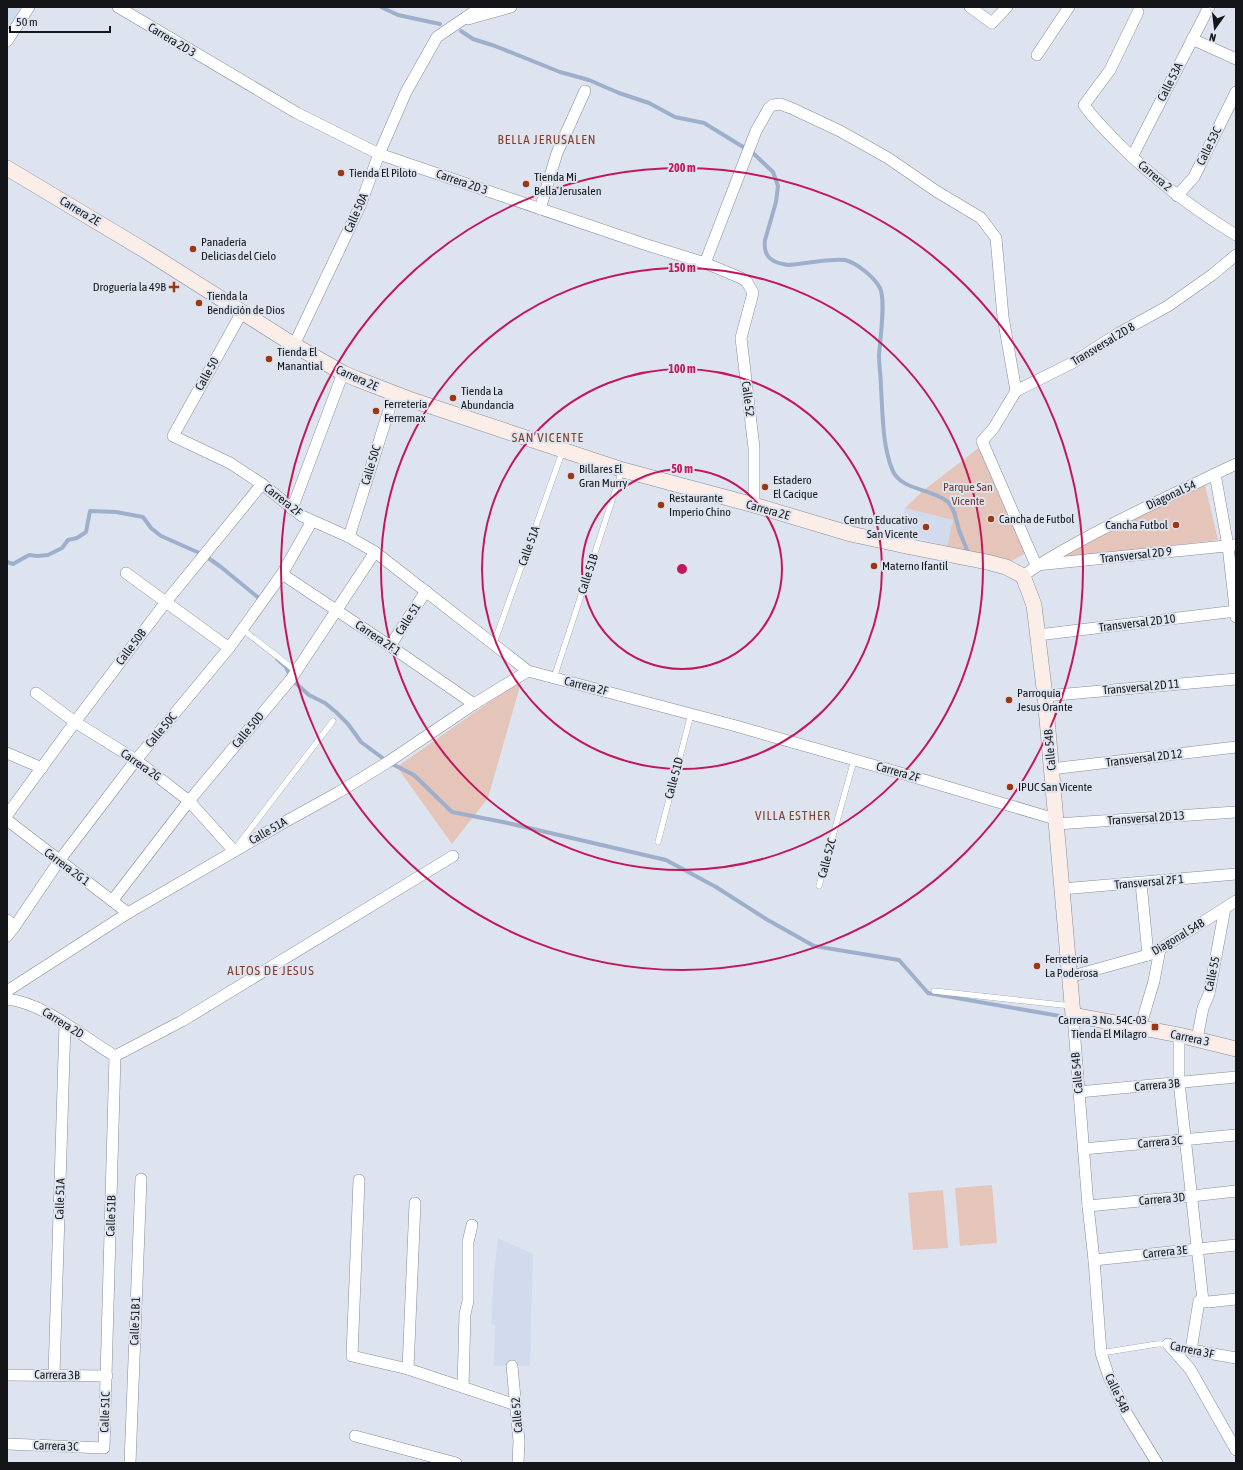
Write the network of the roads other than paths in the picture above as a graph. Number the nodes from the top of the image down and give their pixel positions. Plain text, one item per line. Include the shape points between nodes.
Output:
1 (29, 7) edge
2 (118, 7) edge
3 (481, 7) edge
4 (511, 7) edge
5 (970, 7) edge
6 (1007, 7) edge
7 (1069, 7) edge
8 (1209, 7) edge
9 (1138, 12) dead end
10 (462, 21) junction
11 (1192, 39) junction
12 (7, 41) edge
13 (1037, 55) dead end
14 (1236, 59) edge
15 (585, 91) dead end
16 (1236, 92) edge
17 (379, 154) junction
18 (1132, 157) junction
19 (7, 168) edge
20 (1177, 196) junction
21 (540, 209) junction
22 (1235, 232) edge
23 (1236, 255) edge
24 (705, 262) junction
25 (753, 293) joint
26 (242, 312) junction
27 (294, 345) junction
28 (343, 374) junction
29 (1016, 390) junction
30 (394, 394) junction
31 (173, 436) joint
32 (564, 450) junction
33 (1236, 464) edge
34 (623, 470) junction
35 (1215, 474) junction
36 (262, 484) junction
37 (754, 506) junction
38 (292, 509) junction
39 (312, 521) junction
40 (349, 537) junction
41 (1232, 545) edge
42 (375, 552) junction
43 (1036, 565) junction
44 (126, 573) dead end
45 (282, 574) junction
46 (1023, 576) junction
47 (426, 592) junction
48 (164, 603) junction
49 (336, 610) junction
50 (1236, 613) edge
51 (242, 629) junction
52 (1038, 635) junction
53 (494, 643) junction
54 (390, 646) junction
55 (229, 648) junction
56 (296, 671) junction
57 (528, 671) junction
58 (554, 678) junction
59 (1236, 679) edge
60 (36, 693) dead end
61 (1045, 696) junction
62 (474, 704) junction
63 (692, 714) junction
64 (332, 721) dead end
65 (75, 722) junction
66 (1236, 747) edge
67 (7, 753) edge
68 (136, 760) junction
69 (854, 760) junction
70 (42, 768) junction
71 (1052, 769) junction
72 (189, 801) junction
73 (1236, 812) edge
74 (7, 815) edge
75 (7, 820) edge
76 (1056, 822) junction
77 (658, 842) dead end
78 (234, 851) junction
79 (453, 856) dead end
80 (59, 861) junction
81 (1236, 874) edge
82 (1141, 883) junction
83 (819, 886) dead end
84 (1062, 889) junction
85 (112, 901) junction
86 (1236, 901) edge
87 (1225, 908) junction
88 (128, 913) junction
89 (11, 923) edge
90 (7, 936) edge
91 (1160, 949) junction
92 (1148, 955) junction
93 (1069, 977) junction
94 (7, 991) edge
95 (934, 992) dead end
96 (7, 999) edge
97 (1072, 1011) junction
98 (65, 1024) junction
99 (1140, 1028) junction
100 (1179, 1035) junction
101 (1197, 1039) junction
102 (1236, 1048) edge
103 (115, 1056) junction
104 (1236, 1077) edge
105 (1179, 1082) junction
106 (1078, 1092) junction
107 (1236, 1135) edge
108 (1186, 1140) junction
109 (1083, 1149) junction
110 (141, 1179) dead end
111 (359, 1180) dead end
112 (1236, 1191) edge
113 (1192, 1196) junction
114 (415, 1203) dead end
115 (1088, 1206) junction
116 (472, 1225) dead end
117 (1236, 1245) edge
118 (1196, 1249) junction
119 (1094, 1260) junction
120 (1236, 1299) edge
121 (1201, 1301) junction
122 (1168, 1344) junction
123 (1191, 1350) junction
124 (1100, 1353) junction
125 (1236, 1358) edge
126 (512, 1366) dead end
127 (408, 1369) junction
128 (54, 1374) junction
129 (7, 1375) edge
130 (107, 1376) junction
131 (463, 1387) junction
132 (516, 1404) junction
133 (355, 1436) dead end
134 (7, 1444) edge
135 (104, 1448) joint
136 (1236, 1450) edge
137 (130, 1463) edge
138 (456, 1463) edge
139 (518, 1463) edge
140 (1157, 1463) edge

1 - 12 street
2 - 17 street, Carrera 2D 3 via 297,113
3 - 10 street
4 - 10 street
5 - 6 street via 992,23
7 - 13 street
8 - 11 street, Calle 53A
9 - 18 street, Carrera 2 via 1110,70 1084,106
10 - 17 street, Calle 50A via 437,37 406,92
11 - 14 street
11 - 18 street, Calle 53A
15 - 21 street via 557,153
16 - 20 street, Calle 53C via 1194,177
17 - 21 street, Carrera 2D 3
17 - 27 street, Calle 50A via 360,206
18 - 20 street, Carrera 2
19 - 26 street, Carrera 2E
20 - 22 street, Carrera 2
21 - 24 street, Carrera 2D 3
23 - 29 street, Transversal 2D 8 via 1212,276 1168,306 1072,363
24 - 25 street, Carrera 2D 3 via 741,278 747,282
24 - 29 street via 748,150 769,108 776,103 791,108 840,131 888,158 981,218 996,238 1003,317
25 - 37 street, Calle 52 via 741,338 754,448
26 - 27 street, Carrera 2E
26 - 31 street, Calle 50
27 - 28 street, Carrera 2E
28 - 30 street, Carrera 2E
28 - 38 street
29 - 43 street via 993,429 982,441
30 - 32 street, Carrera 2E
30 - 40 street, Calle 50C
31 - 36 street, Carrera 2F via 230,463
32 - 34 street, Carrera 2E
32 - 53 lane, Calle 51A
33 - 35 street, Diagonal 54
34 - 37 street, Carrera 2E
34 - 58 lane, Calle 51B
35 - 41 street
35 - 43 street, Diagonal 54
36 - 38 street, Carrera 2F
36 - 48 street, Calle 50B
37 - 46 street, Carrera 2E via 865,537 987,562 1006,567
38 - 39 street, Carrera 2F
39 - 40 street, Carrera 2F
39 - 45 street, Calle 50C
40 - 42 street, Carrera 2F
41 - 43 street, Transversal 2D 9
41 - 50 street
42 - 47 street, Carrera 2F
42 - 49 street, Calle 50D
43 - 46 street, Diagonal 54
44 - 48 street
45 - 49 street, Carrera 2F 1
45 - 51 street, Calle 50C
46 - 52 street, Calle 54B via 1034,605
47 - 53 street, Carrera 2F
47 - 54 street, Calle 51
48 - 55 street
48 - 65 street, Calle 50B
49 - 54 street, Carrera 2F 1
49 - 56 street, Calle 50D
50 - 52 street, Transversal 2D 10
51 - 55 street, Calle 50C
51 - 56 lane
52 - 61 street, Calle 54B
53 - 57 street, Carrera 2F
54 - 62 street, Carrera 2F 1
55 - 68 street, Calle 50C
56 - 72 street, Calle 50D
57 - 58 street, Carrera 2F
57 - 62 street, Calle 51A
58 - 63 street, Carrera 2F
59 - 61 street, Transversal 2D 11
60 - 65 street, Carrera 2G
61 - 71 street, Calle 54B
62 - 78 street, Calle 51A via 345,789
63 - 69 street, Carrera 2F
63 - 77 lane, Calle 51D
64 - 78 lane
65 - 68 street, Carrera 2G
65 - 70 street, Calle 50B
66 - 71 street, Transversal 2D 12
67 - 70 street
68 - 72 street, Carrera 2G
68 - 80 street, Calle 50C
69 - 76 street, Carrera 2F
69 - 83 lane, Calle 52C
70 - 74 street, Calle 50B
71 - 76 street, Calle 54B
72 - 78 street, Carrera 2G
72 - 85 street, Calle 50D
73 - 76 street, Transversal 2D 13
75 - 80 street, Carrera 2G 1
76 - 84 street, Calle 54B
78 - 88 street, Calle 51A
79 - 103 street via 182,1021
80 - 85 street, Carrera 2G 1
80 - 89 street, Calle 50C
81 - 82 street, Transversal 2F 1
82 - 84 street, Transversal 2F 1
82 - 92 street
84 - 93 street, Calle 54B
85 - 88 street, Carrera 2G 1
86 - 87 street, Diagonal 54B
87 - 91 street, Diagonal 54B
87 - 101 street, Calle 55 via 1209,994 1203,1008
88 - 94 street, Calle 51A
89 - 90 street, Calle 50C
91 - 92 street, Diagonal 54B
91 - 99 street via 1154,981
92 - 93 street, Diagonal 54B
93 - 97 street, Calle 54B
95 - 97 lane, Carrera 3
96 - 98 street, Carrera 2D via 38,1007
97 - 99 street, Carrera 3
97 - 106 street, Calle 54B
98 - 103 street, Carrera 2D
98 - 128 street, Calle 51A
99 - 100 street, Carrera 3
100 - 101 street, Carrera 3
100 - 105 street
101 - 102 street, Carrera 3
103 - 130 street, Calle 51B
104 - 105 street, Carrera 3B
105 - 106 street, Carrera 3B
105 - 108 street
106 - 109 street, Calle 54B
107 - 108 street, Carrera 3C
108 - 109 street, Carrera 3C
108 - 113 street
109 - 115 street, Calle 54B
110 - 137 street, Calle 51B 1
111 - 127 street via 352,1356
112 - 113 street, Carrera 3D
113 - 115 street, Carrera 3D
113 - 118 street
114 - 127 street
115 - 119 street, Calle 54B
116 - 131 street via 468,1242 468,1301 465,1314
117 - 118 street, Carrera 3E
118 - 119 street, Carrera 3E
118 - 121 street
119 - 124 street, Calle 54B
120 - 121 street
121 - 123 street
122 - 123 lane, Carrera 3F
122 - 124 lane, Carrera 3F
122 - 136 street via 1190,1369
123 - 125 street, Carrera 3F
124 - 140 street, Calle 54B via 1127,1414
126 - 132 street, Calle 52
127 - 131 street
128 - 129 street, Carrera 3B
128 - 130 street, Carrera 3B
130 - 135 street, Calle 51C
131 - 132 street
132 - 139 street, Calle 52
133 - 138 street
134 - 135 street, Carrera 3C

